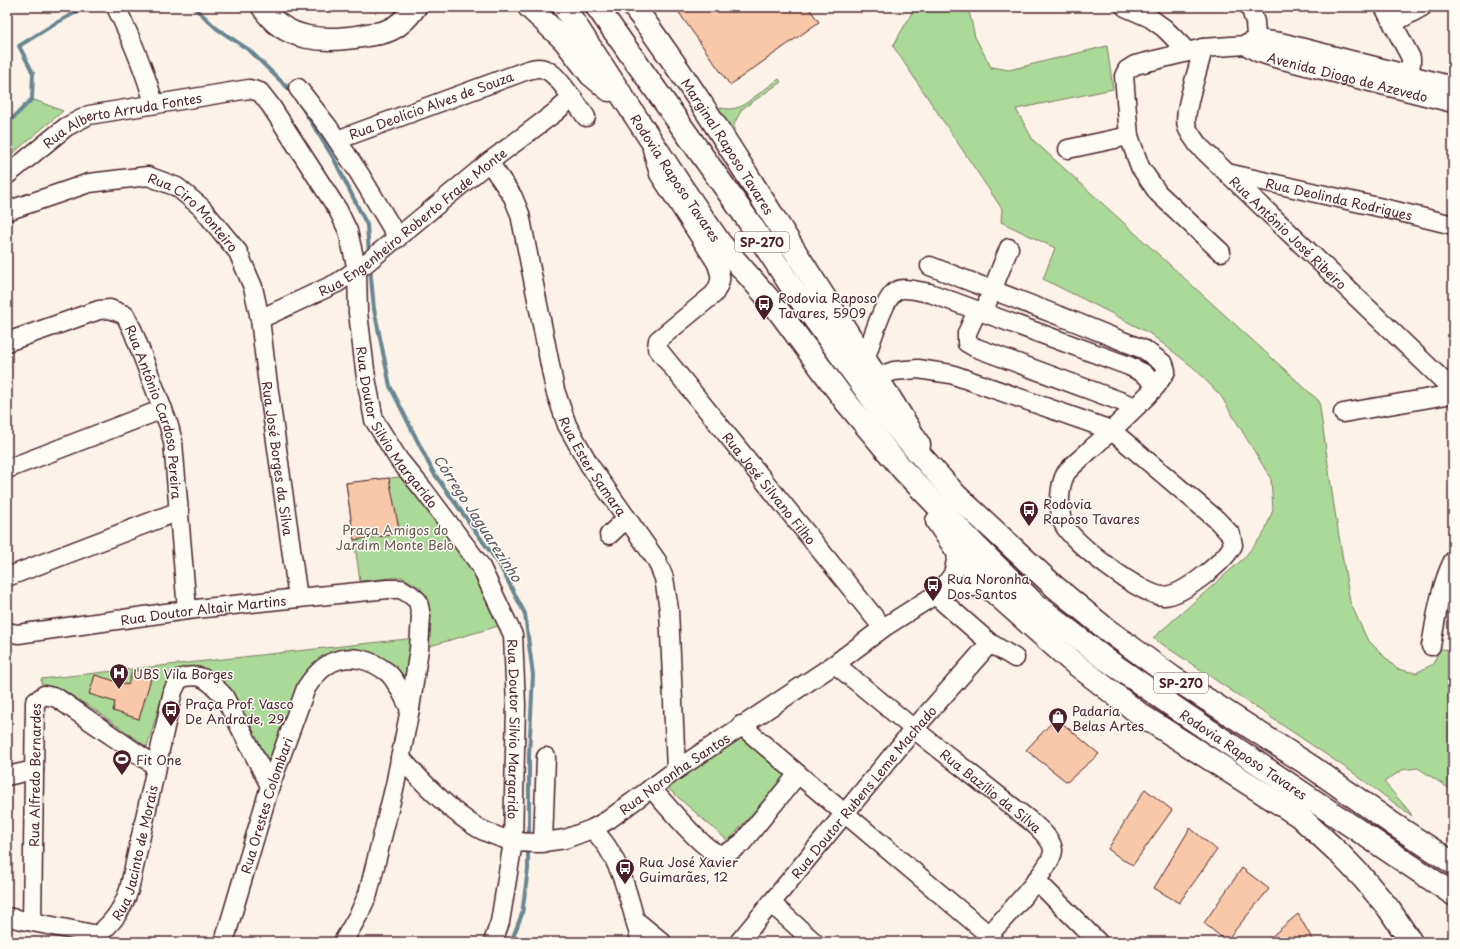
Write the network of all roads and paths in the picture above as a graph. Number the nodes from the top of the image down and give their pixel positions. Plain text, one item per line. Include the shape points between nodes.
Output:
1 (116, 7) edge
2 (263, 7) edge
3 (415, 7) edge
4 (529, 7) edge
5 (564, 7) edge
6 (597, 7) edge
7 (634, 7) edge
8 (1125, 7) edge
9 (1250, 7) edge
10 (1384, 7) edge
11 (1422, 7) edge
12 (1393, 23) junction
13 (1253, 45) junction
14 (1196, 50) junction
15 (1416, 85) junction
16 (1453, 86) edge
17 (298, 88) dead end
18 (249, 89) joint
19 (572, 97) junction
20 (1453, 103) edge
21 (154, 104) junction
22 (629, 105) junction
23 (586, 117) dead end
24 (647, 135) junction
25 (1129, 136) junction
26 (337, 140) junction
27 (1068, 149) dead end
28 (489, 162) junction
29 (1226, 173) junction
30 (7, 175) edge
31 (7, 211) edge
32 (1453, 225) edge
33 (392, 242) junction
34 (1009, 248) dead end
35 (1221, 252) dead end
36 (930, 266) dead end
37 (361, 267) junction
38 (992, 290) junction
39 (980, 312) junction
40 (260, 319) junction
41 (7, 342) edge
42 (871, 369) junction
43 (1157, 384) junction
44 (1453, 390) edge
45 (1453, 394) edge
46 (1136, 407) junction
47 (162, 409) junction
48 (1344, 413) dead end
49 (1111, 430) junction
50 (7, 469) edge
51 (903, 470) junction
52 (934, 471) junction
53 (179, 511) junction
54 (627, 518) junction
55 (609, 535) dead end
56 (958, 552) junction
57 (1453, 561) edge
58 (7, 577) edge
59 (988, 587) junction
60 (938, 593) junction
61 (298, 598) junction
62 (187, 610) junction
63 (883, 628) junction
64 (7, 632) edge
65 (990, 643) junction
66 (1431, 646) dead end
67 (1016, 658) dead end
68 (835, 664) junction
69 (410, 708) junction
70 (741, 725) junction
71 (914, 729) junction
72 (400, 757) junction
73 (546, 757) dead end
74 (157, 767) junction
75 (34, 770) junction
76 (676, 770) junction
77 (798, 774) junction
78 (7, 776) edge
79 (270, 786) junction
80 (652, 788) junction
81 (846, 813) junction
82 (1299, 816) junction
83 (592, 830) junction
84 (516, 843) junction
85 (540, 843) junction
86 (1391, 853) junction
87 (1451, 861) edge
88 (1036, 880) junction
89 (1453, 894) edge
90 (771, 903) junction
91 (7, 917) edge
92 (635, 920) junction
93 (32, 922) junction
94 (97, 938) edge
95 (987, 938) edge
96 (224, 942) edge
97 (343, 942) edge
98 (492, 942) edge
99 (641, 942) edge
100 (662, 942) edge
101 (739, 942) edge
102 (814, 942) edge
103 (1098, 942) edge
104 (1411, 942) edge

1 - 21 street via 150,88
2 - 3 main road via 267,15 285,30 309,38 344,39 387,31 405,19
4 - 22 main road via 564,40 591,76
5 - 22 main road, Rodovia Raposo Tavares / SP-270
6 - 52 main road, Rodovia Raposo Tavares / SP-270 via 750,223 837,352 881,411
7 - 42 main road, Marginal Raposo Tavares via 695,95
8 - 14 street via 1150,18
9 - 13 street via 1255,22
10 - 12 street
11 - 12 street
12 - 15 street via 1411,58
13 - 14 street, Avenida Diogo de Azevedo
13 - 15 street, Avenida Diogo de Azevedo
14 - 25 street, Avenida Diogo de Azevedo via 1135,65 1127,70 1124,76
14 - 29 street, Rua Antônio José Ribeiro via 1196,79 1187,106 1186,126 1198,145
15 - 16 street, Avenida Diogo de Azevedo
15 - 20 street, Avenida Diogo de Azevedo
17 - 26 street
18 - 21 street, Rua Alberto Arruda Fontes
18 - 37 street, Rua Doutor Silvio Margarido via 260,92 271,106 338,210
19 - 23 street, Rua Deolício Alves de Souza
19 - 26 street, Rua Deolício Alves de Souza via 556,77 538,68
19 - 28 street, Rua Engenheiro Roberto Frade Monte
21 - 30 street, Rua Alberto Arruda Fontes via 89,116 66,127
22 - 24 main road, Rodovia Raposo Tavares / SP-270
24 - 51 main road, Rodovia Raposo Tavares / SP-270 via 720,242 775,306 846,402
24 - 63 street, Rua José Silvano Filho via 659,174 721,273 719,286 714,294 658,340 657,348
25 - 27 street
25 - 35 street via 1140,167 1158,193
26 - 33 street via 359,173
28 - 33 street, Rua Engenheiro Roberto Frade Monte
28 - 54 street, Rua Ester Samara via 513,197 520,214 555,390 567,425 590,466
29 - 32 street, Rua Deolinda Rodrigues
29 - 44 street, Rua Antônio José Ribeiro
31 - 40 street, Rua Ciro Monteiro via 89,183 148,176 177,187 201,207 238,252 253,287
33 - 37 street, Rua Engenheiro Roberto Frade Monte
34 - 38 street
36 - 38 street
37 - 40 street, Rua Engenheiro Roberto Frade Monte via 337,283
37 - 84 street, Rua Doutor Silvio Margarido via 358,313 374,420 399,460 480,564 513,635
38 - 39 street
38 - 43 street via 1145,350 1164,364 1166,371
39 - 42 street via 930,293 906,289 896,291 887,300
39 - 43 street via 1129,366
39 - 46 street via 967,333 966,343
40 - 61 street, Rua José Borges da Silva
41 - 47 street, Rua Antônio Cardoso Pereira via 99,310 110,309 124,315 133,331
42 - 49 street via 918,369 951,374
42 - 52 main road, Marginal Raposo Tavares
43 - 46 street
45 - 48 street
46 - 49 street
47 - 50 street
47 - 53 street, Rua Antônio Cardoso Pereira via 173,442
49 - 49 street via 1066,474 1059,505 1063,524 1078,542 1140,588 1163,596 1177,593 1194,583 1229,553 1233,545 1231,534
51 - 56 main road
51 - 86 main road, Rodovia Raposo Tavares / SP-270 via 1040,608 1104,658
52 - 87 main road, Rodovia Raposo Tavares / SP-270 via 957,496 1055,587 1106,629 1172,677
53 - 58 street
53 - 62 street, Rua Antônio Cardoso Pereira
54 - 55 street
54 - 76 street, Rua Ester Samara via 657,561 664,578 669,610
56 - 59 main road
56 - 60 street, Rua Noronha Santos via 953,574
57 - 66 street via 1442,593
59 - 60 street, Rua Noronha Santos via 967,587
59 - 82 main road via 1069,660 1141,715
60 - 63 street, Rua Noronha Santos
60 - 65 street
61 - 62 street, Rua Doutor Altair Martins
61 - 69 street, Rua Doutor Altair Martins via 388,589 412,594 418,601 421,616
62 - 64 street, Rua Doutor Altair Martins via 18,634
63 - 68 street, Rua Noronha Santos
65 - 67 street
65 - 71 street, Rua Doutor Rubens Leme Machado
68 - 70 street, Rua Noronha Santos
68 - 71 street, Rua Bazílio da Silva
69 - 72 street
69 - 79 street, Rua Orestes Colombari via 388,672 372,662 352,658 337,660 325,666 306,688
70 - 76 street, Rua Noronha Santos
70 - 77 street
71 - 81 street, Rua Doutor Rubens Leme Machado
71 - 88 street, Rua Bazílio da Silva via 1033,823 1048,838 1053,851 1049,862
72 - 84 street, Rua Noronha Santos via 421,781 479,829
72 - 97 street via 368,894
73 - 85 street
74 - 75 street, Rua Alfredo Bernardes via 57,698 44,695 35,702
74 - 79 street, Rua Jacinto de Morais via 173,691 180,679 201,676 224,696
74 - 94 street, Rua Jacinto de Morais via 130,890 116,918
75 - 78 street
75 - 93 street, Rua Alfredo Bernardes
76 - 80 street, Rua Noronha Santos
77 - 80 street via 742,843 731,852 718,853 704,845
77 - 81 street
79 - 96 street, Rua Orestes Colombari
80 - 83 street, Rua Noronha Santos
81 - 90 street, Rua Doutor Rubens Leme Machado
81 - 95 street
82 - 86 main road
82 - 104 main road via 1363,878 1389,909
83 - 85 street, Rua Noronha Santos via 566,839
83 - 92 street via 599,835 619,868
84 - 85 street, Rua Noronha Santos
84 - 98 street, Rua Doutor Silvio Margarido via 500,922
86 - 89 main road, Rodovia Raposo Tavares / SP-270
88 - 95 street, Rua Bazílio da Silva
88 - 103 street
90 - 101 street, Rua Doutor Rubens Leme Machado
90 - 102 street
91 - 93 street
92 - 99 street
92 - 100 street
93 - 94 street

